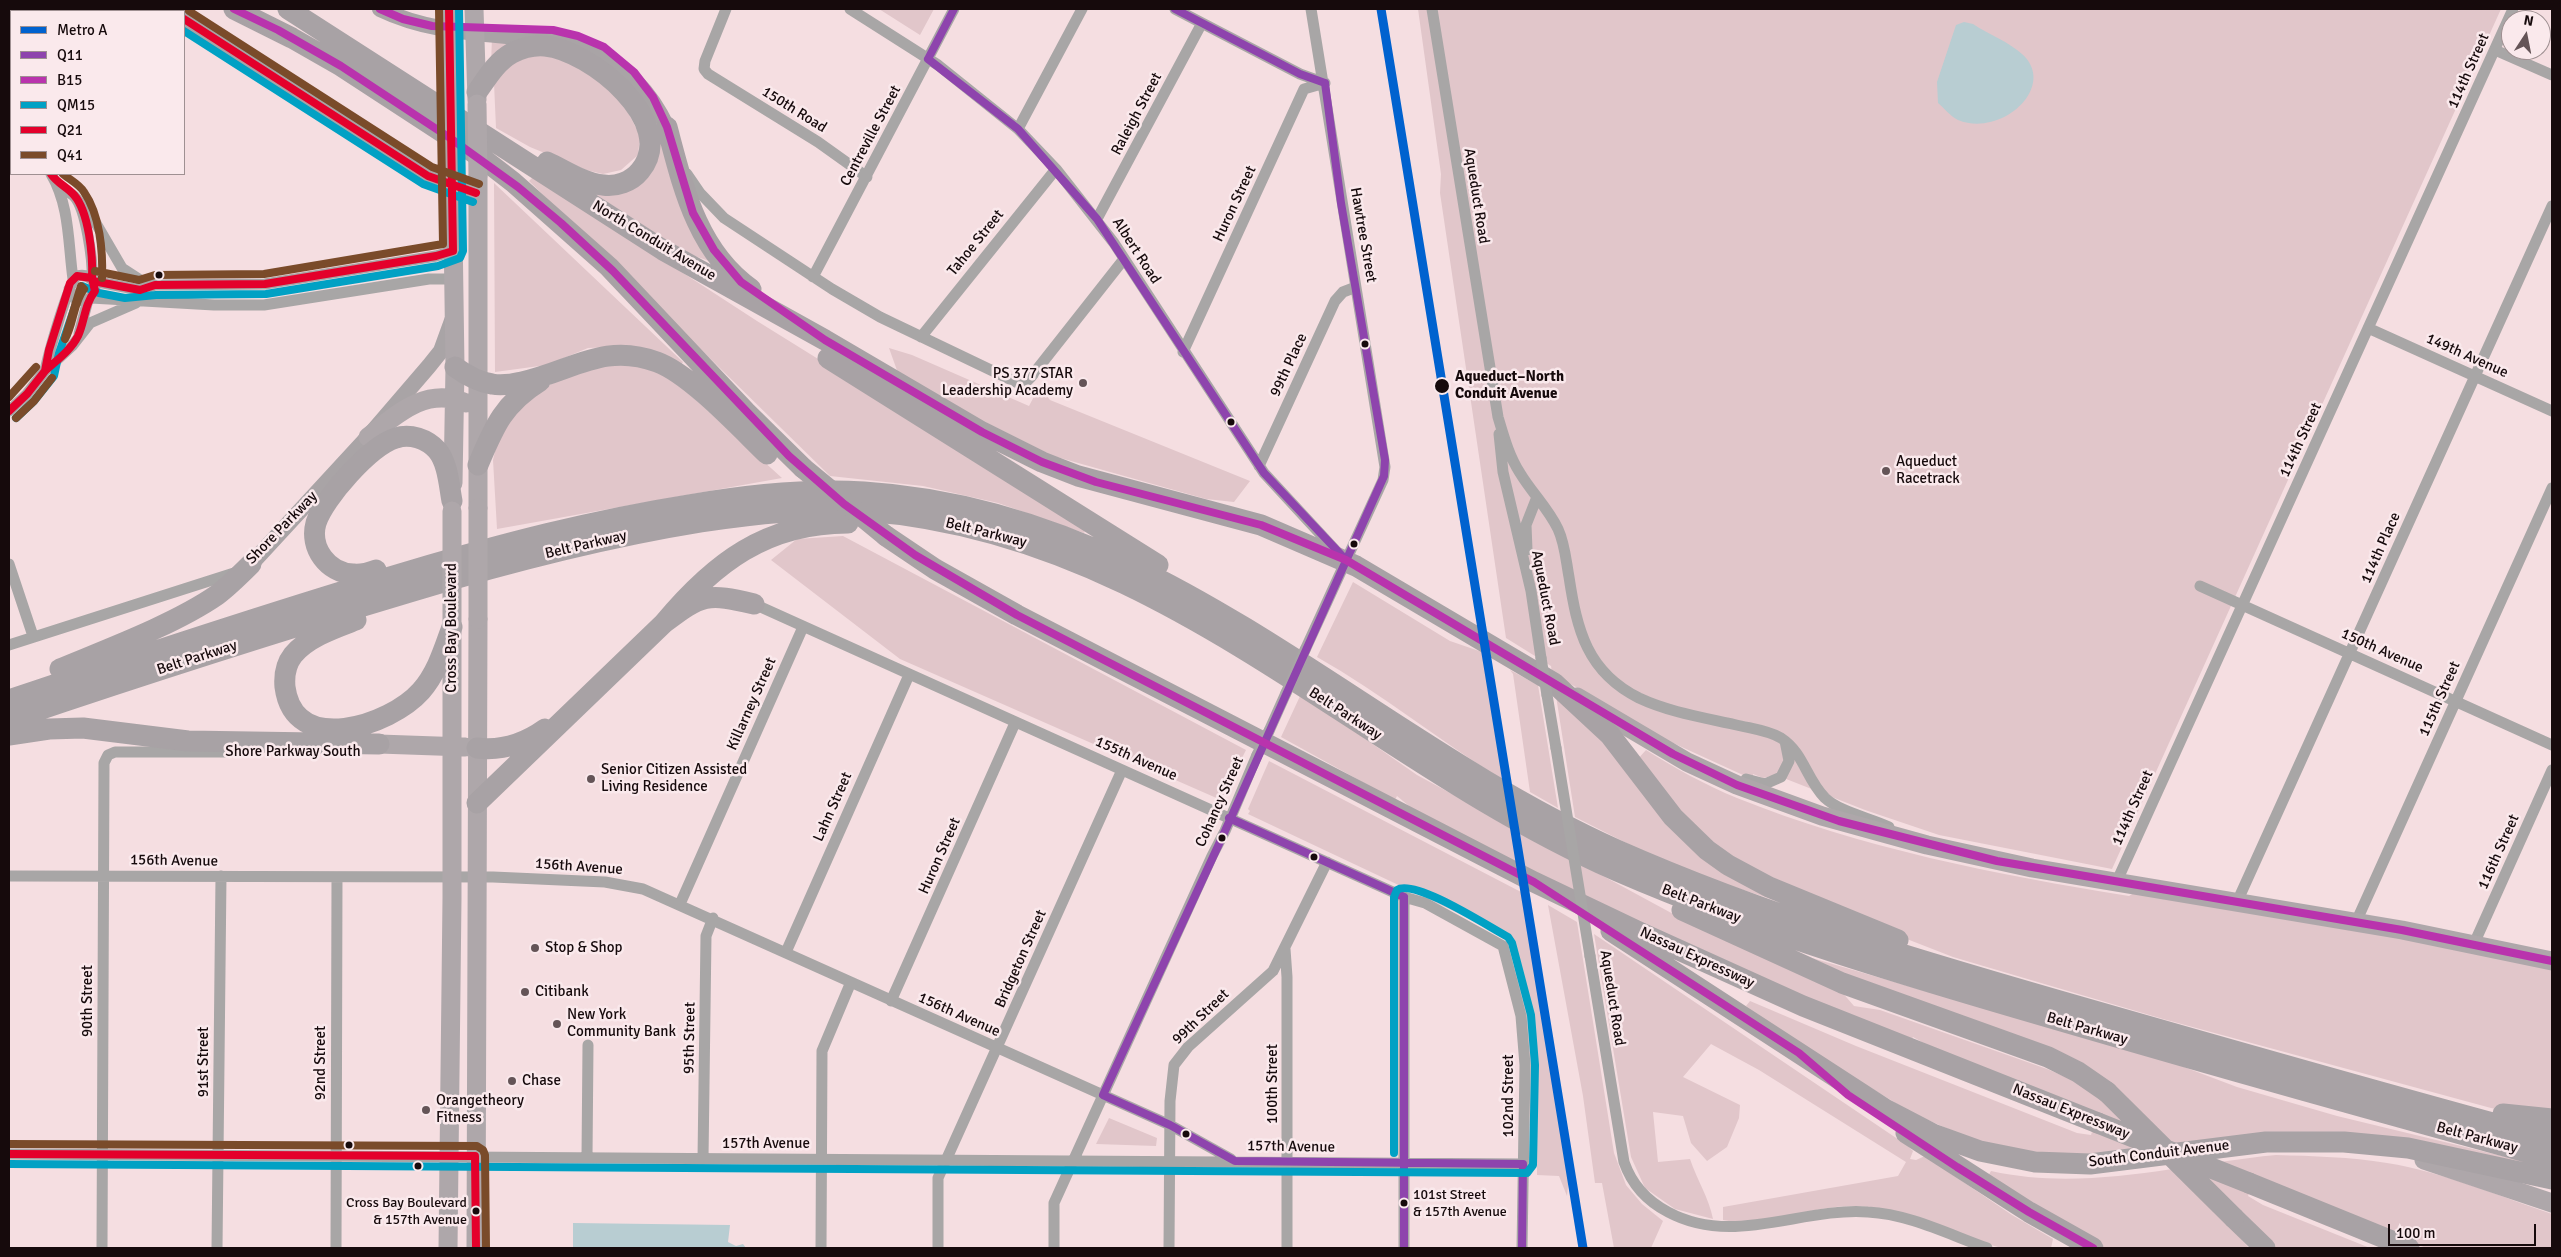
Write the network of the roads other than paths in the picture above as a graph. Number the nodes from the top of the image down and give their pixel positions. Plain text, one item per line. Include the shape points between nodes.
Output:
1 (234, 9) edge
2 (288, 9) edge
3 (380, 9) edge
4 (474, 9) edge
5 (726, 9) edge
6 (850, 9) edge
7 (954, 9) edge
8 (1082, 9) edge
9 (1175, 9) edge
10 (1311, 9) edge
11 (1432, 9) edge
12 (2513, 9) edge
13 (450, 18) edge
14 (185, 20) edge
15 (1202, 23) junction
16 (475, 28) junction
17 (2495, 50) junction
18 (928, 59) junction
19 (2552, 76) edge
20 (1325, 83) junction
21 (477, 98) junction
22 (667, 127) junction
23 (1018, 129) junction
24 (486, 136) junction
25 (1056, 169) junction
26 (52, 175) edge
27 (867, 177) junction
28 (452, 184) junction
29 (58, 185) junction
30 (478, 185) junction
31 (75, 197) junction
32 (2552, 206) edge
33 (1097, 219) junction
34 (663, 250) junction
35 (453, 251) junction
36 (1124, 259) junction
37 (813, 277) junction
38 (453, 279) junction
39 (92, 280) junction
40 (71, 284) junction
41 (156, 285) junction
42 (1356, 287) junction
43 (90, 299) junction
44 (139, 302) junction
45 (454, 314) junction
46 (2368, 328) junction
47 (79, 334) junction
48 (921, 336) junction
49 (825, 340) junction
50 (1183, 352) junction
51 (455, 367) junction
52 (45, 371) junction
53 (557, 371) junction
54 (2475, 376) junction
55 (479, 380) junction
56 (454, 399) junction
57 (478, 410) junction
58 (9, 411) edge
59 (2552, 411) edge
60 (1498, 417) junction
61 (368, 437) junction
62 (478, 465) junction
63 (1260, 466) junction
64 (1385, 467) joint
65 (794, 469) junction
66 (2552, 488) edge
67 (1537, 497) junction
68 (452, 506) junction
69 (501, 544) junction
70 (1346, 560) junction
71 (724, 562) junction
72 (9, 564) edge
73 (251, 564) junction
74 (491, 568) junction
75 (1098, 571) junction
76 (2200, 586) dead end
77 (1531, 591) junction
78 (754, 604) junction
79 (2241, 605) junction
80 (1237, 621) junction
81 (664, 623) junction
82 (452, 625) junction
83 (803, 626) junction
84 (33, 636) junction
85 (9, 645) edge
86 (2349, 653) junction
87 (909, 675) junction
88 (9, 689) edge
89 (1551, 689) junction
90 (9, 700) edge
91 (2456, 700) junction
92 (579, 704) junction
93 (9, 720) edge
94 (1015, 723) junction
95 (9, 735) edge
96 (1785, 741) junction
97 (379, 744) junction
98 (2552, 744) edge
99 (452, 746) junction
100 (477, 748) junction
101 (108, 755) joint
102 (1687, 762) junction
103 (1122, 770) junction
104 (2552, 770) edge
105 (477, 804) junction
106 (1230, 818) junction
107 (1927, 845) junction
108 (1327, 862) junction
109 (1606, 866) junction
110 (103, 875) junction
111 (9, 876) edge
112 (220, 876) junction
113 (337, 877) junction
114 (452, 877) junction
115 (476, 878) junction
116 (1534, 882) junction
117 (2116, 883) junction
118 (1404, 897) junction
119 (2236, 902) junction
120 (680, 904) junction
121 (713, 918) junction
122 (2356, 922) junction
123 (1503, 946) joint
124 (2473, 946) junction
125 (1285, 949) junction
126 (786, 952) junction
127 (2552, 961) edge
128 (851, 982) junction
129 (2011, 987) junction
130 (451, 1001) junction
131 (891, 1001) junction
132 (588, 1045) dead end
133 (997, 1049) junction
134 (1799, 1053) junction
135 (2287, 1067) junction
136 (1103, 1095) junction
137 (2552, 1119) edge
138 (1170, 1125) junction
139 (2552, 1139) edge
140 (2317, 1142) junction
141 (9, 1154) edge
142 (102, 1154) junction
143 (218, 1154) junction
144 (336, 1155) junction
145 (450, 1156) junction
146 (475, 1156) junction
147 (586, 1157) junction
148 (703, 1159) junction
149 (2552, 1159) edge
150 (821, 1160) junction
151 (946, 1161) junction
152 (1169, 1161) junction
153 (1235, 1161) junction
154 (1074, 1162) junction
155 (1288, 1162) junction
156 (1404, 1163) junction
157 (1523, 1164) junction
158 (2552, 1179) edge
159 (2552, 1203) edge
160 (2262, 1245) edge
161 (102, 1248) edge
162 (217, 1248) edge
163 (336, 1248) edge
164 (448, 1248) edge
165 (476, 1248) edge
166 (821, 1248) edge
167 (938, 1248) edge
168 (1054, 1248) edge
169 (1170, 1248) edge
170 (1287, 1248) edge
171 (1404, 1248) edge
172 (1522, 1248) edge
173 (1987, 1248) edge
174 (2093, 1248) edge
175 (2409, 1248) edge

1 - 65 highway, Nassau Expressway via 341,66 482,158 513,182 609,267 746,412
2 - 24 highway, North Conduit Avenue
3 - 13 street via 413,22
4 - 16 main road, Cross Bay Boulevard
5 - 27 street, 150th Road via 704,69
6 - 18 street, Albert Road
7 - 18 street, Centreville Street
8 - 23 street
9 - 15 street
10 - 20 street, Hawtree Street
11 - 60 street, Aqueduct Road
12 - 17 street, 114th Street
13 - 16 street
13 - 28 main road, Cross Bay Boulevard, bridge
14 - 28 street via 428,176
15 - 20 street via 1300,74
15 - 33 street, Raleigh Street
16 - 21 main road, Cross Bay Boulevard
16 - 22 street via 553,30 595,42 612,52 638,76 653,97
17 - 19 street
17 - 46 street, 114th Street
18 - 23 street, Albert Road
18 - 27 street, Centreville Street
20 - 42 street, Hawtree Street
20 - 50 street, Huron Street via 1304,89
21 - 24 highway via 498,64 513,53 539,46 559,49 590,64 623,91 644,118 651,142 648,158 638,174 607,186 590,182
21 - 30 main road, Cross Bay Boulevard, bridge
22 - 37 street via 685,171 715,210
22 - 49 highway via 693,213 714,250 741,282
23 - 25 street, Albert Road
24 - 34 highway, North Conduit Avenue
25 - 33 street, Albert Road
25 - 48 street, Tahoe Street
26 - 29 street
27 - 37 street, Centreville Street
28 - 30 street
28 - 35 main road, Cross Bay Boulevard
29 - 31 street
29 - 40 street via 68,222
30 - 55 main road, Cross Bay Boulevard
31 - 39 street via 92,252
31 - 41 street via 97,225 122,268 142,281
32 - 54 street, 114th Place
33 - 36 street, Albert Road
34 - 49 highway, North Conduit Avenue
34 - 80 highway via 718,290 1164,568
35 - 38 main road, Cross Bay Boulevard
35 - 41 street via 265,284
36 - 48 street via 1024,384
36 - 50 street, Albert Road
37 - 48 street via 880,317
38 - 44 street via 429,279 264,305
38 - 45 main road, Cross Bay Boulevard
39 - 40 street via 82,275
39 - 41 street via 140,290
39 - 43 street via 95,292
40 - 43 street via 76,300
40 - 52 street
42 - 63 street, 99th Place via 1343,292 1335,302
42 - 64 street, Hawtree Street
43 - 44 street
43 - 47 street
44 - 47 street via 94,320
45 - 51 main road, Cross Bay Boulevard
45 - 61 street, Shore Parkway via 439,354
46 - 54 street, 149th Avenue
46 - 79 street, 114th Street
47 - 52 street via 72,346
49 - 70 highway, North Conduit Avenue via 961,420 1042,462 1096,482 1261,525
50 - 63 street, Albert Road
51 - 55 highway
51 - 56 main road, Cross Bay Boulevard
52 - 58 street
53 - 55 highway via 508,384 494,385
53 - 62 highway via 520,394 508,406 498,420
53 - 65 highway via 587,359 612,354 640,356 659,362 691,383
54 - 59 street, 149th Avenue
54 - 86 street, 114th Place
55 - 57 main road, Cross Bay Boulevard
56 - 57 main road
56 - 61 main road via 431,398 413,403
56 - 68 main road, Cross Bay Boulevard
57 - 62 main road, Cross Bay Boulevard
60 - 67 street, Aqueduct Road via 1514,464
60 - 77 street, Aqueduct Road via 1504,472
61 - 73 street, Shore Parkway
62 - 100 main road, Cross Bay Boulevard, bridge
63 - 70 street, Albert Road via 1284,496
64 - 70 street, Cohancy Street via 1383,480
65 - 116 highway, Nassau Expressway, bridge via 878,536 934,569
66 - 91 street, 115th Street
67 - 77 street via 1525,529
67 - 96 street, Aqueduct Road via 1550,513 1562,540 1582,639 1610,678 1651,703 1765,732
68 - 69 highway via 444,464 437,450 416,438 396,438 369,456 329,501 316,523 316,546 330,566 346,574 358,574
68 - 82 main road, Cross Bay Boulevard, bridge
69 - 80 highway, Belt Parkway via 613,518 727,499 814,491 879,493 964,506 1048,530 1136,567
69 - 90 highway, Belt Parkway via 263,616
70 - 89 highway, North Conduit Avenue
70 - 106 street, Cohancy Street, bridge
71 - 75 highway via 780,533 828,524 860,523 949,533
71 - 78 highway via 725,583
71 - 81 highway
72 - 84 street
73 - 84 street, Shore Parkway via 215,580
73 - 88 highway via 216,595 190,610 108,649
74 - 75 highway, Belt Parkway via 659,529 771,513 840,510 900,515 968,527 1034,546
74 - 82 highway via 352,622 304,645 290,659 286,671 289,703 307,722 326,728 361,726 389,716 407,705 427,684 440,660
74 - 93 highway, Belt Parkway via 275,632
75 - 109 highway, Belt Parkway via 1209,627 1465,789 1549,838
76 - 79 street, 150th Avenue
77 - 89 street, Aqueduct Road, bridge via 1542,658
78 - 81 highway via 724,597 706,597 690,603
78 - 83 street, 155th Avenue
79 - 86 street, 150th Avenue
79 - 117 street, 114th Street
80 - 129 highway, Belt Parkway via 1472,771 1596,840 1756,904 1883,948
81 - 92 highway
82 - 99 main road, Cross Bay Boulevard
83 - 87 street, 155th Avenue
83 - 120 street, Killarney Street
84 - 85 street, Shore Parkway
86 - 91 street, 150th Avenue
86 - 119 street, 114th Place
87 - 94 street, 155th Avenue
87 - 126 street, Lahn Street
89 - 102 main road, North Conduit Avenue
89 - 129 highway via 1610,735 1674,817 1707,850 1728,865 1769,887
89 - 173 street, Aqueduct Road, bridge via 1556,748 1624,1162 1634,1183 1655,1205 1690,1222 1717,1227 1871,1212 1906,1219
91 - 98 street, 150th Avenue
91 - 122 street, 115th Street
92 - 100 highway via 524,741 500,748
92 - 105 highway
94 - 103 street, 155th Avenue
94 - 131 street, Huron Street
95 - 97 highway via 49,728 82,728 195,742
96 - 102 street via 1789,756 1787,769 1781,777 1769,783 1760,784
96 - 107 street, Aqueduct Road via 1797,752 1816,788 1830,802
97 - 99 main road, Shore Parkway South
97 - 101 street, Shore Parkway South via 367,752 115,752
99 - 100 main road, Shore Parkway South
99 - 114 main road, Cross Bay Boulevard
100 - 105 main road, Cross Bay Boulevard
101 - 110 street, 90th Street via 104,766
102 - 107 main road, North Conduit Avenue via 1780,802
103 - 106 street, 155th Avenue
103 - 133 street, Bridgeton Street
104 - 124 street, 116th Street
105 - 115 main road, Cross Bay Boulevard
106 - 108 street, 155th Avenue
106 - 136 street, Cohancy Street
107 - 117 main road, North Conduit Avenue
108 - 118 street, 155th Avenue
108 - 125 street, 99th Street
109 - 149 highway, Belt Parkway via 1738,918 1908,975 2275,1083
109 - 160 highway, bridge via 1679,908 1772,953 1874,996 2048,1057 2078,1072 2107,1092
110 - 111 street, 156th Avenue
110 - 112 street, 156th Avenue
110 - 142 street, 90th Street
112 - 113 street, 156th Avenue
112 - 143 street, 91st Street
113 - 114 street, 156th Avenue
113 - 144 street, 92nd Street
114 - 115 street, 156th Avenue
114 - 130 main road, Cross Bay Boulevard
115 - 120 street, 156th Avenue via 617,883 643,889
115 - 146 main road, Cross Bay Boulevard
116 - 134 highway, South Conduit Avenue
116 - 175 highway, Nassau Expressway, bridge via 1761,988
117 - 119 main road, North Conduit Avenue
118 - 123 street, 155th Avenue via 1425,903
118 - 156 street
119 - 122 main road, North Conduit Avenue
120 - 121 street, 156th Avenue
121 - 126 street, 156th Avenue
121 - 148 street, 95th Street via 706,936
122 - 124 main road, North Conduit Avenue
123 - 157 street, 102nd Street via 1520,1016 1525,1065
124 - 127 main road, North Conduit Avenue
125 - 138 street, 99th Street via 1273,970 1188,1047 1174,1065
125 - 155 street, 100th Street
126 - 128 street, 156th Avenue
128 - 131 street, 156th Avenue
128 - 150 street via 822,1051
129 - 135 highway, Belt Parkway
130 - 145 main road, Cross Bay Boulevard
130 - 146 main road via 460,1014 460,1135
131 - 133 street, 156th Avenue
132 - 147 street
133 - 136 street, 156th Avenue
133 - 151 street, Bridgeton Street
134 - 140 highway, South Conduit Avenue via 1917,1127 1966,1147 2016,1159 2090,1164 2236,1145
134 - 174 highway via 1848,1095 2029,1212
135 - 137 highway via 2399,1087 2502,1114
135 - 139 highway, Belt Parkway
136 - 138 street
136 - 154 street, Cohancy Street
138 - 152 street, 99th Street
138 - 153 street
140 - 158 highway via 2408,1148
140 - 159 main road, South Conduit Avenue via 2408,1155
141 - 142 street, 157th Avenue
142 - 143 street, 157th Avenue
142 - 161 street, 90th Street
143 - 144 street, 157th Avenue
143 - 162 street, 91st Street
144 - 145 street, 157th Avenue
144 - 163 street, 92nd Street
145 - 146 street, 157th Avenue
145 - 164 main road, Cross Bay Boulevard
146 - 147 street, 157th Avenue
146 - 165 main road, Cross Bay Boulevard
147 - 148 street, 157th Avenue
148 - 150 street, 157th Avenue
150 - 151 street, 157th Avenue
150 - 166 street
151 - 154 street, 157th Avenue
151 - 167 street, Bridgeton Street via 938,1178
152 - 153 street, 157th Avenue
152 - 154 street, 157th Avenue
152 - 169 street, 99th Street
153 - 155 street, 157th Avenue
154 - 168 street, Cohancy Street via 1054,1203
155 - 156 street, 157th Avenue
155 - 170 street, 100th Street
156 - 157 street, 157th Avenue
156 - 171 street
157 - 172 street, 102nd Street

